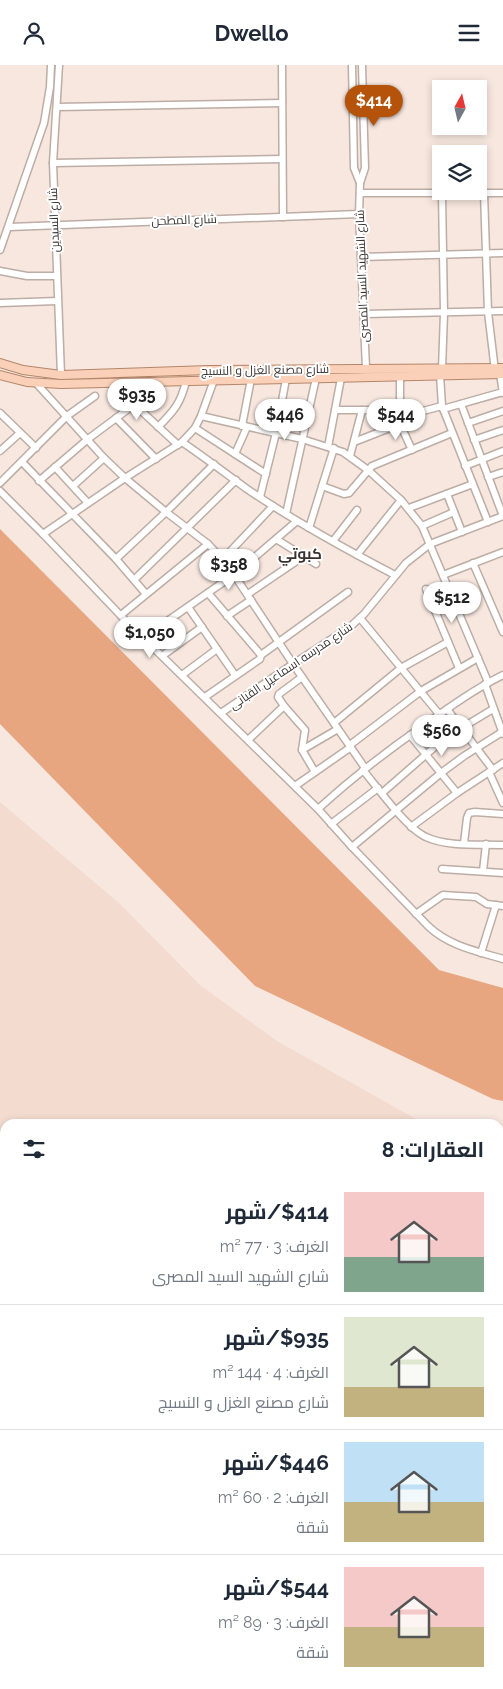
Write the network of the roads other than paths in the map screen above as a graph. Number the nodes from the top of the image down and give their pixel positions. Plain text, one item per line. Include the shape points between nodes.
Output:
1 (51, 65) edge
2 (59, 65) edge
3 (282, 65) edge
4 (352, 65) edge
5 (362, 65) edge
6 (282, 103) junction
7 (57, 107) junction
8 (282, 159) junction
9 (53, 163) junction
10 (360, 183) junction
11 (360, 193) junction
12 (432, 193) edge
13 (487, 193) edge
14 (503, 193) edge
15 (442, 200) edge
16 (484, 200) edge
17 (359, 214) junction
18 (283, 217) junction
19 (54, 225) junction
20 (9, 227) junction
21 (0, 250) edge
22 (503, 253) edge
23 (486, 254) junction
24 (443, 255) junction
25 (361, 257) junction
26 (0, 271) edge
27 (56, 276) junction
28 (57, 301) junction
29 (0, 303) edge
30 (503, 311) edge
31 (488, 312) junction
32 (444, 313) junction
33 (364, 314) junction
34 (0, 363) edge
35 (366, 369) junction
36 (441, 372) junction
37 (499, 372) edge
38 (0, 375) edge
39 (61, 375) junction
40 (400, 376) junction
41 (316, 378) junction
42 (341, 378) junction
43 (251, 379) junction
44 (286, 379) junction
45 (214, 380) junction
46 (186, 381) junction
47 (110, 382) junction
48 (37, 384) junction
49 (503, 393) edge
50 (95, 396) dead end
51 (461, 404) junction
52 (135, 405) junction
53 (442, 408) junction
54 (335, 410) junction
55 (362, 410) junction
56 (503, 411) edge
57 (0, 413) edge
58 (67, 416) junction
59 (202, 416) junction
60 (400, 417) junction
61 (116, 418) junction
62 (468, 423) junction
63 (244, 426) junction
64 (158, 427) junction
65 (195, 428) junction
66 (503, 429) edge
67 (20, 433) junction
68 (276, 433) junction
69 (452, 433) junction
70 (88, 439) junction
71 (302, 439) junction
72 (474, 440) junction
73 (354, 442) junction
74 (180, 444) junction
75 (36, 447) junction
76 (331, 448) junction
77 (412, 450) junction
78 (0, 451) edge
79 (503, 451) edge
80 (235, 454) junction
81 (350, 457) junction
82 (104, 458) junction
83 (156, 459) junction
84 (482, 460) junction
85 (22, 462) junction
86 (214, 464) junction
87 (465, 466) junction
88 (55, 467) junction
89 (368, 470) junction
90 (503, 472) edge
91 (266, 474) junction
92 (488, 477) junction
93 (125, 478) junction
94 (236, 480) junction
95 (39, 481) junction
96 (0, 483) edge
97 (473, 484) junction
98 (73, 486) junction
99 (322, 486) junction
100 (0, 491) edge
101 (503, 493) edge
102 (447, 494) junction
103 (495, 496) junction
104 (260, 497) junction
105 (400, 500) junction
106 (88, 503) junction
107 (273, 505) junction
108 (409, 508) junction
109 (357, 510) dead end
110 (166, 512) junction
111 (454, 512) junction
112 (286, 514) junction
113 (72, 515) junction
114 (503, 516) edge
115 (297, 521) junction
116 (488, 522) junction
117 (422, 526) junction
118 (188, 528) junction
119 (309, 528) junction
120 (462, 532) junction
121 (44, 534) junction
122 (276, 539) junction
123 (333, 541) junction
124 (208, 544) junction
125 (430, 544) junction
126 (503, 552) edge
127 (357, 555) junction
128 (304, 556) junction
129 (116, 559) junction
130 (222, 559) junction
131 (473, 563) junction
132 (316, 564) dead end
133 (235, 574) junction
134 (395, 575) junction
135 (443, 575) junction
136 (137, 577) dead end
137 (426, 589) dead end
138 (348, 592) dead end
139 (208, 593) junction
140 (146, 594) junction
141 (250, 597) junction
142 (188, 607) junction
143 (121, 615) junction
144 (227, 616) junction
145 (360, 618) junction
146 (202, 627) junction
147 (503, 632) edge
148 (143, 638) junction
149 (280, 642) junction
150 (448, 642) junction
151 (217, 649) junction
152 (261, 655) junction
153 (162, 656) junction
154 (478, 658) junction
155 (292, 664) junction
156 (401, 668) junction
157 (459, 668) junction
158 (182, 675) junction
159 (235, 675) junction
160 (503, 675) edge
161 (302, 677) junction
162 (487, 683) junction
163 (421, 691) junction
164 (205, 697) junction
165 (284, 706) junction
166 (447, 709) junction
167 (493, 709) junction
168 (221, 713) junction
169 (439, 714) junction
170 (334, 723) junction
171 (462, 727) junction
172 (338, 729) junction
173 (503, 733) edge
174 (410, 735) junction
175 (248, 740) junction
176 (350, 746) junction
177 (477, 747) junction
178 (302, 750) junction
179 (425, 754) junction
180 (503, 763) edge
181 (364, 769) junction
182 (491, 771) junction
183 (315, 772) junction
184 (441, 773) junction
185 (295, 786) junction
186 (380, 790) junction
187 (457, 793) junction
188 (503, 803) edge
189 (318, 809) junction
190 (397, 811) junction
191 (503, 815) edge
192 (331, 824) junction
193 (411, 827) junction
194 (464, 843) junction
195 (486, 844) junction
196 (503, 845) edge
197 (352, 847) junction
198 (442, 869) dead end
199 (483, 871) junction
200 (503, 873) edge
201 (499, 905) edge
202 (416, 913) junction
203 (481, 953) junction
204 (503, 959) edge

1 - 20 street via 44,123
2 - 7 street, شارع السيدين
3 - 6 street
4 - 10 street, شارع الشهيد السيد المصرى via 354,168
5 - 10 street, شارع الشهيد السيد المصرى via 365,168
6 - 7 street
6 - 8 street
7 - 9 street, شارع السيدين
8 - 9 street
8 - 18 street
9 - 19 street, شارع السيدين
10 - 11 street, شارع الشهيد السيد المصرى
11 - 12 street
11 - 17 street, شارع الشهيد السيد المصرى
13 - 14 street
15 - 24 street
16 - 23 street
17 - 18 street, شارع المطحن
17 - 25 street, شارع الشهيد السيد المصرى
18 - 19 street, شارع المطحن
19 - 20 street, شارع المطحن
19 - 27 street, شارع السيدين
20 - 21 street
22 - 23 street
23 - 24 street
23 - 31 street
24 - 25 street
24 - 32 street
25 - 33 street, شارع الشهيد السيد المصرى
26 - 27 street via 27,276
27 - 28 street, شارع السيدين
28 - 29 street
28 - 39 street, شارع السيدين
30 - 31 street
31 - 32 street
31 - 37 street
32 - 33 street
32 - 36 street
33 - 35 street, شارع الشهيد السيد المصرى
34 - 39 main road, شارع مصنع الغزل و النسيج
35 - 36 main road, شارع مصنع الغزل و النسيج
35 - 39 main road, شارع مصنع الغزل و النسيج
36 - 37 main road
36 - 40 main road, شارع مصنع الغزل و النسيج
36 - 53 street
37 - 49 street
38 - 48 main road, شارع مصنع الغزل و النسيج
40 - 42 main road, شارع مصنع الغزل و النسيج
40 - 60 street
41 - 42 main road, شارع مصنع الغزل و النسيج
41 - 44 main road, شارع مصنع الغزل و النسيج
41 - 71 street
42 - 54 street
43 - 44 main road, شارع مصنع الغزل و النسيج
43 - 45 main road, شارع مصنع الغزل و النسيج
43 - 63 street
44 - 68 street
45 - 46 main road, شارع مصنع الغزل و النسيج
45 - 59 street
46 - 47 main road, شارع مصنع الغزل و النسيج
46 - 64 street via 173,412
47 - 48 main road, شارع مصنع الغزل و النسيج
47 - 52 street
48 - 58 street
49 - 51 street
50 - 58 street
51 - 53 street
51 - 62 street
52 - 61 street
52 - 64 street
53 - 60 street
53 - 69 street
54 - 55 street
54 - 76 street
55 - 60 street
55 - 73 street
56 - 62 street
57 - 67 street
58 - 70 street
58 - 75 street
59 - 63 street
59 - 65 street
60 - 73 street
60 - 77 street
61 - 70 street
61 - 83 street
62 - 72 street
63 - 68 street
63 - 80 street
64 - 74 street
65 - 74 street
65 - 80 street
66 - 72 street
67 - 75 street
67 - 78 street
68 - 71 street
68 - 91 street
69 - 77 street
69 - 87 street
70 - 82 street
70 - 88 street
71 - 76 street
71 - 112 street
72 - 84 street
73 - 81 street
74 - 83 street
74 - 86 street
75 - 85 street
76 - 81 street
76 - 99 street
77 - 89 street
79 - 84 street
80 - 91 street
81 - 89 street
82 - 93 street
82 - 98 street
83 - 93 street
84 - 87 street
84 - 92 street
85 - 95 street
85 - 96 street
86 - 94 street
86 - 110 street
87 - 97 street
88 - 95 street
88 - 98 street
89 - 99 street via 349,493
89 - 105 street
90 - 92 street
91 - 104 street
92 - 103 street
93 - 106 street
93 - 110 street
94 - 104 street
94 - 118 street
95 - 113 street
97 - 102 street
97 - 116 street
98 - 106 street
99 - 119 street
100 - 121 street
101 - 103 street
102 - 108 street
102 - 111 street
103 - 114 street
104 - 107 street
105 - 108 street
105 - 127 street
106 - 113 street
107 - 112 street
107 - 130 street
108 - 117 street
109 - 123 street
110 - 118 street
110 - 129 street
111 - 117 street
111 - 120 street
112 - 115 street
113 - 121 street
113 - 129 street
114 - 116 street, شارع مدرسه اسماعيل القبانى
115 - 119 street
115 - 122 street
116 - 120 street, شارع مدرسه اسماعيل القبانى
117 - 125 street
118 - 124 street
118 - 136 street
119 - 123 street
120 - 125 street, شارع مدرسه اسماعيل القبانى
121 - 143 street
122 - 128 street
122 - 133 street
123 - 127 street
124 - 130 street
124 - 140 street
125 - 134 street, شارع مدرسه اسماعيل القبانى
125 - 135 street
126 - 131 street
127 - 134 street
128 - 132 street
128 - 141 street
129 - 140 street
130 - 133 street
131 - 135 street
131 - 147 street
133 - 139 street
133 - 141 street
134 - 145 street, شارع مدرسه اسماعيل القبانى
135 - 154 street
137 - 150 street
138 - 149 street
139 - 142 street
139 - 144 street
140 - 143 street
141 - 144 street
141 - 149 street
142 - 146 street
142 - 148 street
143 - 148 street
144 - 152 street
145 - 155 street, شارع مدرسه اسماعيل القبانى
145 - 156 street
146 - 151 street
146 - 153 street
148 - 153 street
149 - 152 street
149 - 155 street
150 - 156 street
150 - 157 street
151 - 158 street
151 - 159 street
152 - 159 street via 260,659
153 - 158 street
154 - 157 street
154 - 162 street
155 - 161 street
155 - 168 street, شارع مدرسه اسماعيل القبانى
156 - 163 street
156 - 170 street
157 - 163 street
158 - 164 street
159 - 164 street
160 - 162 street
161 - 165 street via 279,694
161 - 170 street
162 - 166 street
162 - 167 street
163 - 169 street
163 - 176 street
164 - 168 street
165 - 175 street
165 - 178 street via 305,730
166 - 169 street
166 - 171 street
167 - 171 street
167 - 173 street
168 - 175 street
169 - 174 street
170 - 172 street
171 - 177 street
171 - 179 street
172 - 176 street
172 - 178 street
173 - 177 street
174 - 179 street
174 - 181 street
175 - 185 street
176 - 181 street
176 - 183 street
177 - 182 street
177 - 184 street
178 - 183 street
179 - 184 street
179 - 186 street
180 - 182 street
181 - 186 street
181 - 189 street
182 - 187 street
182 - 188 street
183 - 185 street
184 - 187 street
184 - 190 street
185 - 189 street
186 - 190 street
186 - 192 street
187 - 193 street
189 - 192 street
190 - 193 street
190 - 197 street
191 - 194 street via 469,813
192 - 197 street
193 - 194 street via 428,838
194 - 195 street
195 - 196 street
195 - 199 street
197 - 202 street
198 - 199 street
199 - 200 street
201 - 202 street via 476,897 443,895
201 - 203 street
202 - 203 street via 442,938
203 - 204 street

